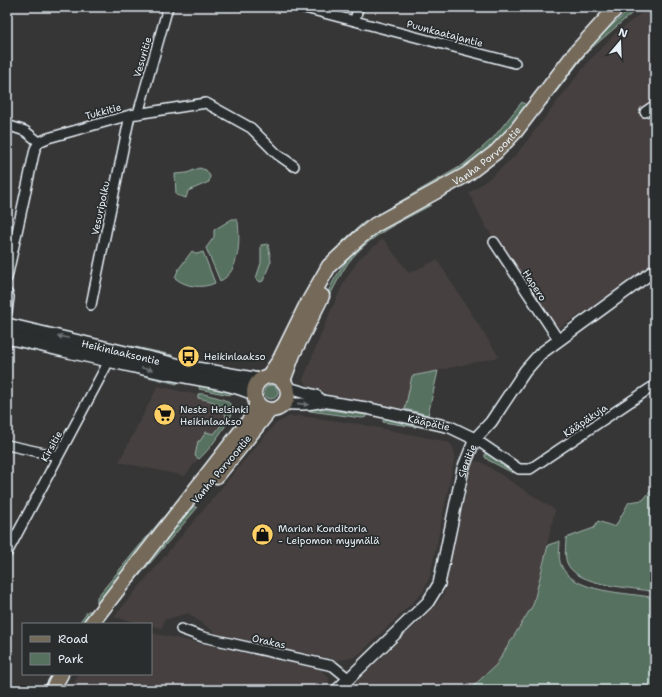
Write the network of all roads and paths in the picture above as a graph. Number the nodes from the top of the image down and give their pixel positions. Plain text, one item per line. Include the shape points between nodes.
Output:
1 (168, 7) edge
2 (300, 7) edge
3 (358, 7) edge
4 (617, 7) edge
5 (628, 7) edge
6 (606, 20) junction
7 (355, 21) junction
8 (515, 63) dead end
9 (655, 104) edge
10 (645, 112) dead end
11 (134, 115) junction
12 (7, 125) edge
13 (39, 142) junction
14 (294, 166) dead end
15 (494, 242) dead end
16 (338, 259) junction
17 (655, 270) edge
18 (7, 278) edge
19 (7, 294) edge
20 (90, 305) dead end
21 (7, 312) edge
22 (7, 325) edge
23 (7, 337) edge
24 (558, 340) junction
25 (112, 355) junction
26 (264, 378) junction
27 (286, 384) junction
28 (655, 385) edge
29 (255, 398) junction
30 (322, 401) junction
31 (284, 404) junction
32 (270, 410) junction
33 (475, 439) junction
34 (7, 445) edge
35 (58, 456) junction
36 (525, 470) joint
37 (170, 525) junction
38 (7, 553) edge
39 (93, 623) edge
40 (181, 628) dead end
41 (60, 675) edge
42 (348, 679) junction
43 (52, 690) edge
44 (337, 690) edge

1 - 11 street, Vesuritie
2 - 7 street, Puunkaatajantie
3 - 7 street
4 - 6 main road, Vanha Porvoontie
5 - 6 main road, Vanha Porvoontie
6 - 16 main road, Vanha Porvoontie via 576,52 515,132 496,152 466,175 375,225
7 - 8 street, Puunkaatajantie
9 - 10 street
11 - 13 street, Tukkitie
11 - 14 street, Tukkitie via 197,104 212,105 251,128 277,154
11 - 20 street, Vesuripolku
12 - 13 street via 25,131
13 - 18 street via 35,149
15 - 24 street, Hapero
16 - 26 main road, Vanha Porvoontie via 329,266 279,361
16 - 27 main road, Vanha Porvoontie via 293,354
17 - 24 street, Sienitie
19 - 21 street
25 -> 22 main road, Heikinlaaksontie
23 - 25 main road, Heikinlaaksontie
24 - 33 street, Sienitie via 540,354 491,422
25 - 26 main road, Heikinlaaksontie
25 -> 29 main road, Heikinlaaksontie via 239,388
25 - 35 street, Kirsitie
26 - 27 main road via 278,377
26 - 29 main road via 255,386
27 - 30 street, Kääpätie
27 - 31 main road via 287,399
28 - 36 street, Kääpäkuja via 535,467
29 - 32 main road via 261,407
29 - 37 main road, Vanha Porvoontie via 251,418 185,501
31 -> 30 street, Kääpätie via 314,405
30 - 33 street, Kääpätie via 450,427
31 - 32 main road via 278,409
32 - 37 main road, Vanha Porvoontie via 241,448 185,512
33 - 36 street, Kääpätie via 504,460
33 - 42 street, Sienitie via 464,469 439,584 428,602
34 - 35 street
35 - 38 street, Kirsitie
37 - 39 main road, Vanha Porvoontie
40 - 42 street, Orakas via 203,637 333,666
41 - 43 main road
42 - 44 street, Sienitie

